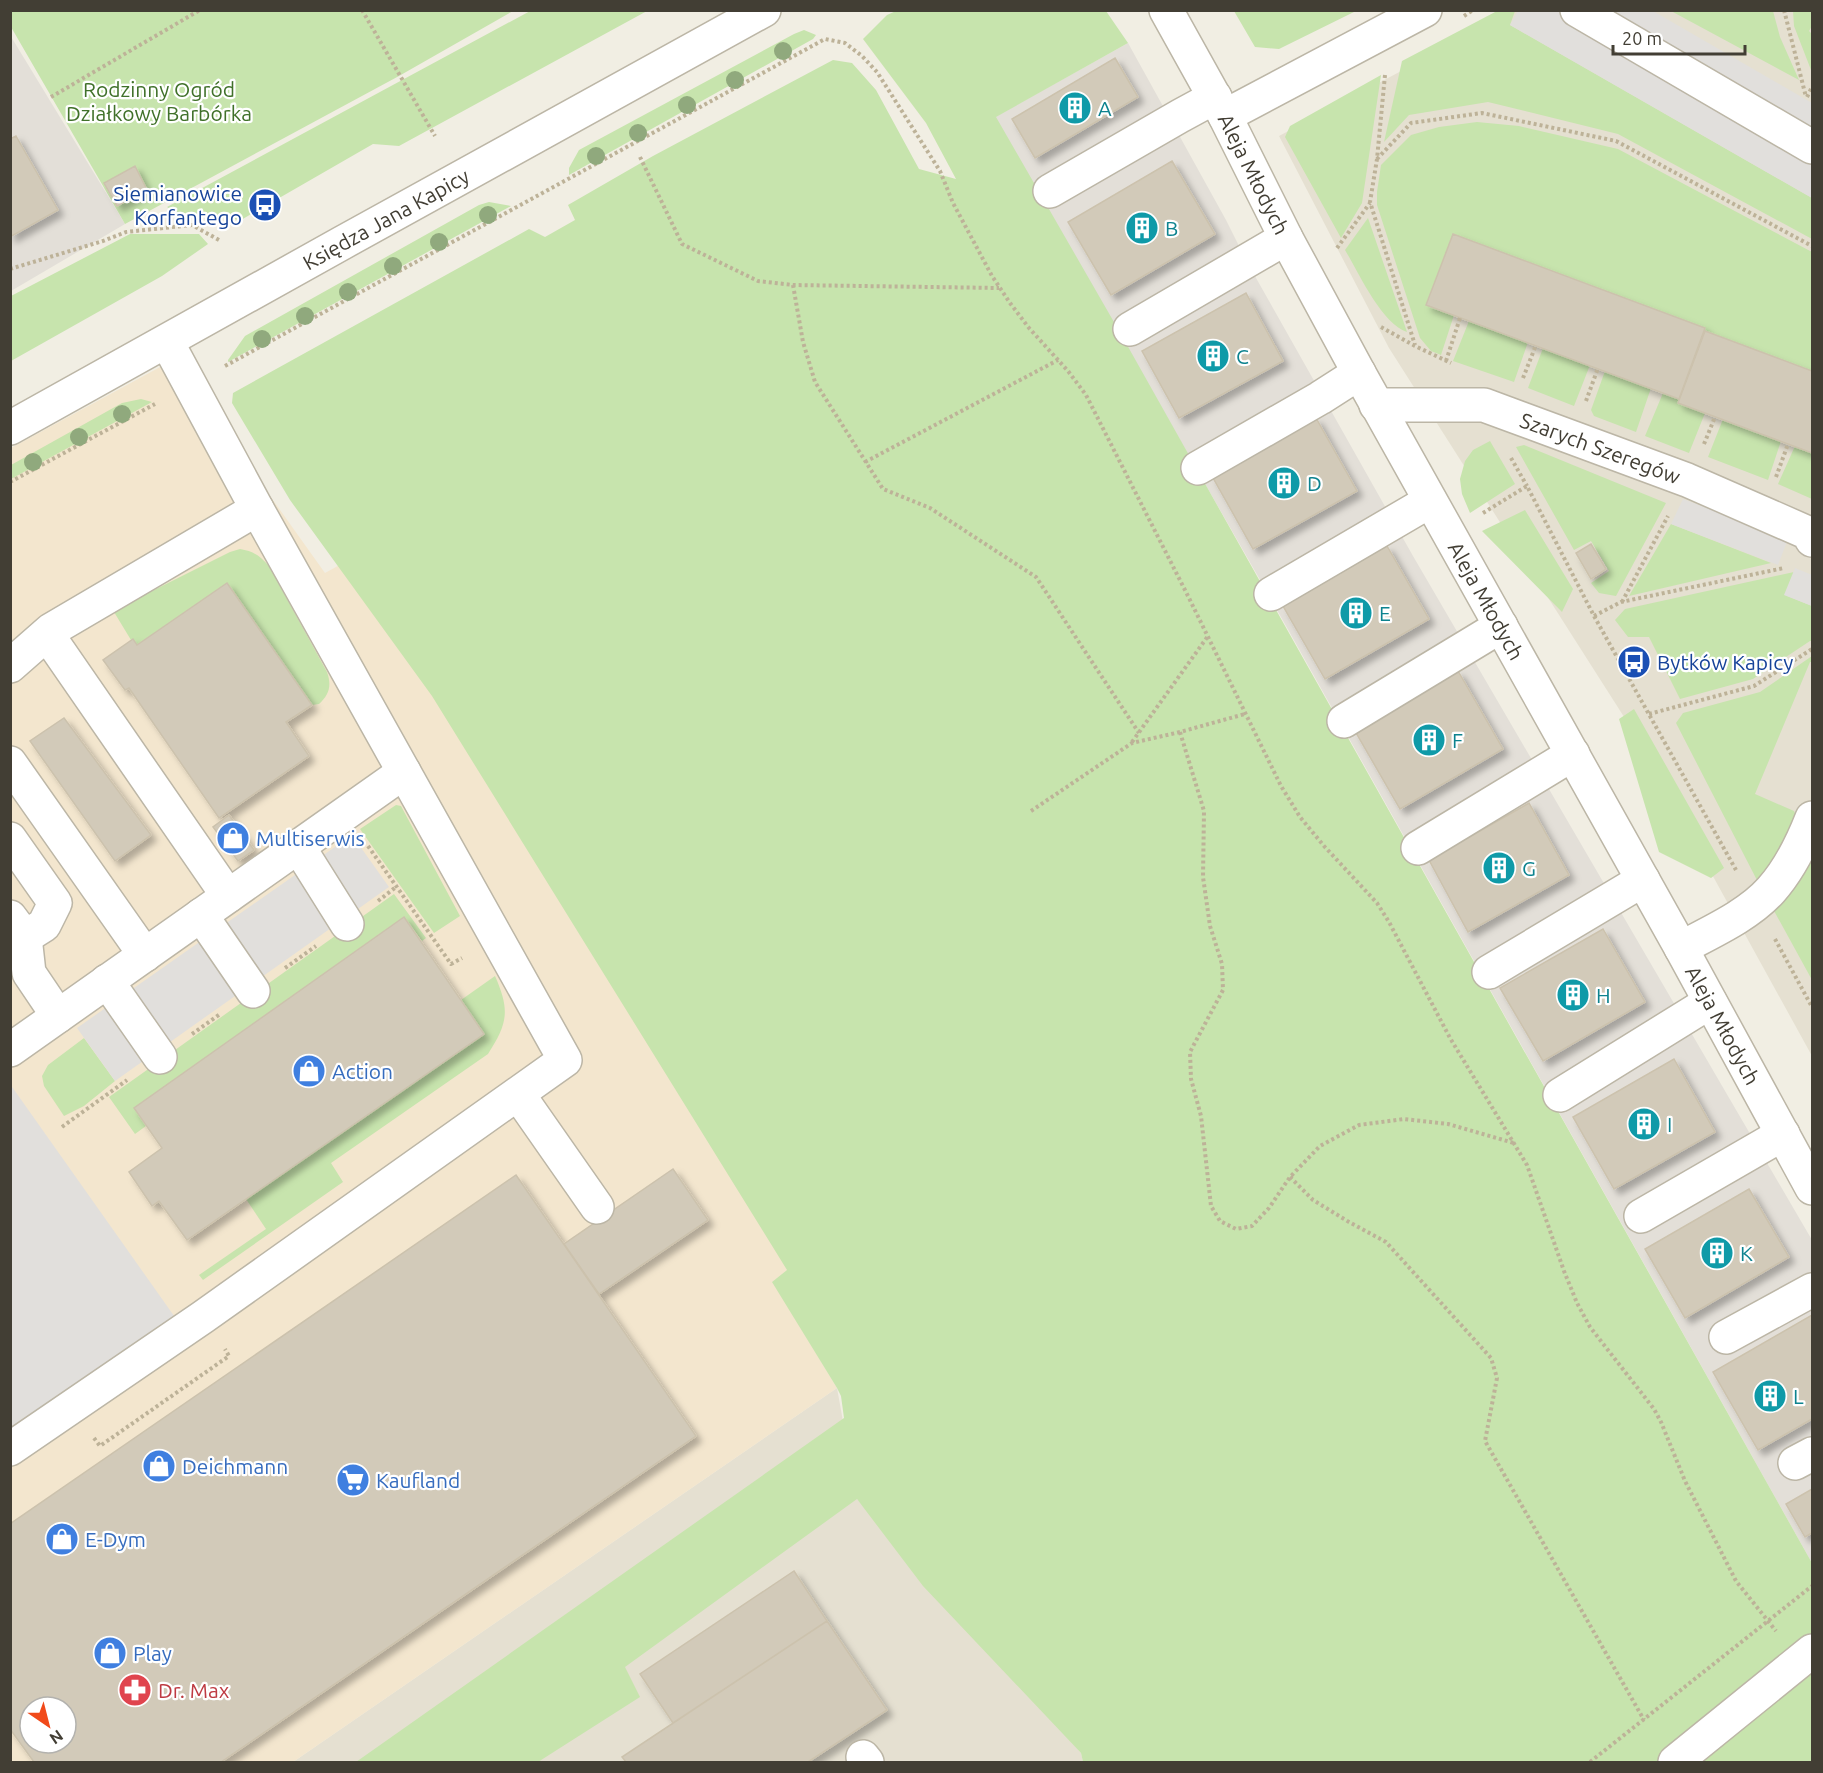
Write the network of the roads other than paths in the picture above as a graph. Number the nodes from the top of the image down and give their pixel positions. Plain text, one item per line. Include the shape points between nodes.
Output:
1 (764, 10) edge
2 (1166, 10) edge
3 (1577, 10) edge
4 (1439, 16) edge
5 (1220, 107) junction
6 (1812, 147) edge
7 (1050, 191) dead end
8 (1286, 238) junction
9 (1130, 328) dead end
10 (167, 342) junction
11 (1359, 373) junction
12 (1376, 405) junction
13 (10, 428) edge
14 (1198, 468) dead end
15 (1430, 501) junction
16 (257, 509) junction
17 (1812, 540) edge
18 (1270, 594) dead end
19 (1501, 626) junction
20 (47, 634) junction
21 (10, 666) edge
22 (1344, 721) dead end
23 (1573, 754) junction
24 (10, 763) edge
25 (404, 772) junction
26 (1812, 818) edge
27 (10, 839) edge
28 (298, 846) junction
29 (1418, 848) dead end
30 (1643, 880) junction
31 (228, 896) junction
32 (201, 915) junction
33 (347, 924) dead end
34 (18, 927) edge
35 (1681, 948) junction
36 (146, 955) junction
37 (21, 972) edge
38 (1489, 972) dead end
39 (107, 981) junction
40 (253, 991) dead end
41 (1710, 1002) junction
42 (58, 1016) junction
43 (10, 1050) edge
44 (160, 1057) dead end
45 (518, 1094) junction
46 (1560, 1095) dead end
47 (1783, 1134) junction
48 (1812, 1188) edge
49 (597, 1207) dead end
50 (1641, 1216) dead end
51 (1812, 1290) edge
52 (1726, 1337) dead end
53 (10, 1449) edge
54 (1806, 1656) edge
55 (1675, 1762) edge

1 - 10 street, Księdza Jana Kapicy
2 - 5 street, Aleja Młodych
3 - 6 street
4 - 5 street via 1390,30
5 - 7 street via 1179,116
5 - 8 street, Aleja Młodych
8 - 9 street
8 - 11 street, Aleja Młodych
10 - 13 street, Księdza Jana Kapicy
10 - 16 street
11 - 12 street, Aleja Młodych
11 - 14 street
12 - 15 street, Aleja Młodych
12 - 17 street, Szarych Szeregów via 1484,405 1687,480 1808,533
15 - 18 street
15 - 19 street, Aleja Młodych
16 - 20 street
16 - 25 street
19 - 22 street
19 - 23 street, Aleja Młodych
20 - 21 street
20 - 31 street
23 - 29 street
23 - 30 street, Aleja Młodych
24 - 36 street
25 - 28 street
25 - 45 street via 566,1060
26 - 35 street via 1803,843 1771,890 1726,924
27 - 34 street via 55,903 44,925
28 - 31 street
28 - 33 street
30 - 35 street, Aleja Młodych
30 - 38 street
31 - 32 street
32 - 36 street
32 - 40 street
34 - 37 street
35 - 41 street, Aleja Młodych
36 - 39 street
37 - 42 street
39 - 42 street
39 - 44 street
41 - 46 street
41 - 47 street, Aleja Młodych
42 - 43 street
45 - 49 street
45 - 53 street
47 - 48 street, Aleja Młodych
47 - 50 street
51 - 52 street
54 - 55 street

